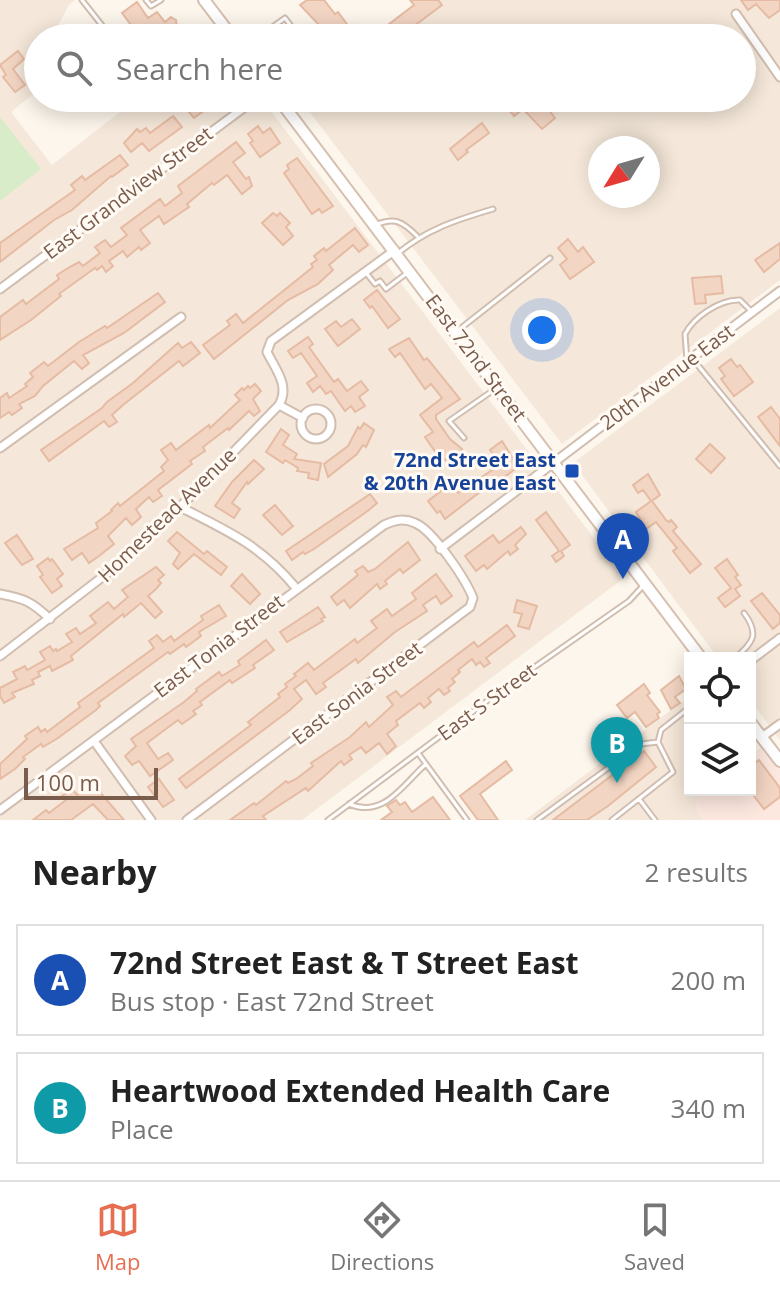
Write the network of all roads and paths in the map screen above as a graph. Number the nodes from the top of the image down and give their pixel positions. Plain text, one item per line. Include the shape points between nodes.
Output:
1 (82, 0) edge
2 (146, 0) edge
3 (161, 0) edge
4 (204, 0) edge
5 (736, 14) dead end
6 (101, 24) edge
7 (223, 24) edge
8 (743, 24) edge
9 (756, 43) edge
10 (780, 77) edge
11 (238, 112) edge
12 (289, 112) edge
13 (493, 209) dead end
14 (375, 225) junction
15 (418, 237) junction
16 (396, 252) junction
17 (550, 258) dead end
18 (410, 270) junction
19 (365, 271) junction
20 (0, 289) edge
21 (780, 291) edge
22 (752, 312) junction
23 (181, 317) dead end
24 (456, 332) junction
25 (690, 360) junction
26 (498, 387) junction
27 (279, 405) junction
28 (303, 418) junction
29 (464, 438) dead end
30 (0, 448) edge
31 (555, 463) junction
32 (780, 466) edge
33 (180, 507) junction
34 (440, 549) junction
35 (645, 584) junction
36 (296, 588) junction
37 (0, 594) edge
38 (744, 613) dead end
39 (50, 619) junction
40 (780, 638) edge
41 (696, 652) edge
42 (742, 652) edge
43 (0, 656) edge
44 (756, 656) edge
45 (684, 712) edge
46 (752, 724) edge
47 (780, 724) edge
48 (762, 737) junction
49 (94, 741) junction
50 (658, 742) junction
51 (418, 753) junction
52 (780, 761) edge
53 (426, 764) junction
54 (639, 799) junction
55 (349, 804) junction
56 (0, 810) edge
57 (336, 814) junction
58 (151, 820) edge
59 (187, 820) edge
60 (328, 820) edge
61 (340, 820) edge
62 (467, 820) edge
63 (537, 820) edge
64 (612, 820) edge
65 (655, 820) edge

1 - 6 lane
2 - 3 lane via 151,6
4 - 7 main road
5 - 8 street
9 - 10 street
11 - 20 street, East Grandview Street
12 - 14 main road, East 72nd Street
13 - 15 lane
14 - 15 lane via 390,219 404,223
14 - 16 main road, East 72nd Street
15 - 16 lane
16 - 18 main road, East 72nd Street
16 - 19 street
17 - 24 lane
18 - 19 lane via 386,289
18 - 24 main road, East 72nd Street
19 - 27 street via 266,348 283,382
21 - 22 street, 20th Avenue East
22 - 25 street, 20th Avenue East
22 - 25 lane via 736,299 697,318 685,334
23 - 30 street
24 - 26 main road, East 72nd Street
25 - 31 street, 20th Avenue East
25 - 32 lane
26 - 29 lane via 449,421
26 - 31 main road, East 72nd Street
27 - 28 street
27 - 33 street, Homestead Avenue
28 - 28 street via 308,437 320,439 330,431 325,412 312,410
31 - 34 street, 20th Avenue East
31 - 35 main road, East 72nd Street
33 - 36 street via 249,543
33 - 39 street, Homestead Avenue
34 - 36 street, East Tonia Street via 422,527 393,521
34 - 59 street, East Sonia Street via 471,591 470,607
35 - 41 main road, East 72nd Street
35 - 51 lane, East S Street via 629,601
36 - 49 street, East Tonia Street
37 - 39 street via 34,603
38 - 42 lane via 753,624 752,639
39 - 43 street, Homestead Avenue
40 - 44 street
45 - 50 lane via 661,730
46 - 48 main road
47 - 48 street
48 - 52 main road
49 - 56 street, East Tonia Street
49 - 58 street
50 - 54 lane via 673,772
50 - 63 lane via 641,744
51 - 53 lane
51 - 55 lane, East S Street
53 - 55 lane via 384,803 365,809
53 - 62 lane
54 - 64 lane
54 - 65 lane
55 - 57 lane, East S Street
57 - 60 lane, East S Street
57 - 61 lane

